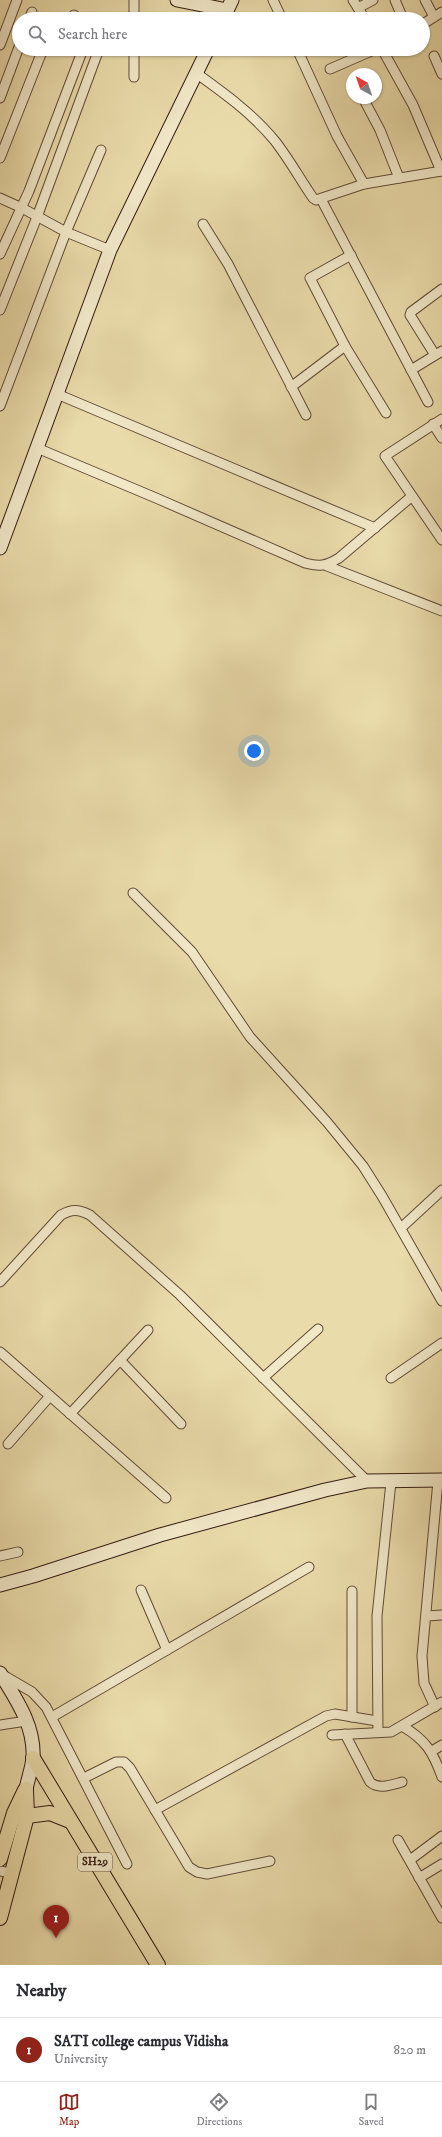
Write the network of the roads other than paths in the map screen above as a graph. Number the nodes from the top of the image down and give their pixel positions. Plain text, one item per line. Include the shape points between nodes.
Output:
1 (17, 0) edge
2 (134, 0) edge
3 (177, 0) edge
4 (274, 0) edge
5 (373, 0) edge
6 (395, 0) edge
7 (425, 0) edge
8 (356, 4) edge
9 (227, 10) edge
10 (12, 12) edge
11 (134, 12) edge
12 (279, 12) edge
13 (400, 12) edge
14 (442, 12) edge
15 (12, 13) edge
16 (434, 17) junction
17 (430, 20) edge
18 (0, 45) edge
19 (16, 56) edge
20 (40, 56) edge
21 (80, 56) edge
22 (96, 56) edge
23 (134, 56) edge
24 (204, 56) edge
25 (300, 56) edge
26 (360, 56) edge
27 (386, 56) edge
28 (434, 56) dead end
29 (330, 69) dead end
30 (196, 73) junction
31 (442, 74) edge
32 (134, 77) dead end
33 (0, 98) edge
34 (366, 104) edge
35 (101, 150) dead end
36 (0, 158) edge
37 (441, 171) edge
38 (399, 178) junction
39 (364, 184) junction
40 (0, 198) edge
41 (321, 199) junction
42 (22, 208) junction
43 (37, 217) junction
44 (203, 224) dead end
45 (66, 232) junction
46 (110, 250) junction
47 (0, 254) edge
48 (351, 255) junction
49 (442, 289) edge
50 (0, 310) edge
51 (345, 346) junction
52 (439, 355) edge
53 (411, 370) junction
54 (292, 387) junction
55 (57, 394) junction
56 (428, 402) dead end
57 (0, 406) edge
58 (386, 413) dead end
59 (306, 415) dead end
60 (442, 419) edge
61 (433, 424) junction
62 (442, 438) edge
63 (37, 448) junction
64 (409, 499) junction
65 (375, 528) junction
66 (442, 540) edge
67 (0, 548) edge
68 (327, 566) junction
69 (442, 611) edge
70 (133, 893) dead end
71 (442, 1190) edge
72 (401, 1228) junction
73 (0, 1282) edge
74 (442, 1301) edge
75 (318, 1329) dead end
76 (148, 1330) dead end
77 (442, 1343) edge
78 (0, 1352) edge
79 (120, 1360) junction
80 (263, 1378) junction
81 (391, 1378) dead end
82 (50, 1396) junction
83 (70, 1414) junction
84 (181, 1424) dead end
85 (8, 1444) dead end
86 (440, 1480) edge
87 (367, 1481) junction
88 (391, 1482) junction
89 (166, 1498) dead end
90 (18, 1552) dead end
91 (0, 1556) edge
92 (309, 1568) dead end
93 (0, 1585) edge
94 (141, 1590) dead end
95 (352, 1591) dead end
96 (442, 1615) edge
97 (426, 1616) junction
98 (167, 1650) junction
99 (0, 1673) edge
100 (438, 1704) edge
101 (52, 1716) junction
102 (352, 1717) junction
103 (26, 1721) junction
104 (377, 1721) junction
105 (0, 1725) edge
106 (402, 1726) junction
107 (378, 1732) junction
108 (345, 1734) junction
109 (332, 1735) dead end
110 (442, 1745) edge
111 (432, 1751) junction
112 (33, 1758) junction
113 (442, 1777) edge
114 (84, 1778) junction
115 (402, 1782) dead end
116 (26, 1789) junction
117 (156, 1810) junction
118 (27, 1816) junction
119 (70, 1821) junction
120 (442, 1836) edge
121 (398, 1840) dead end
122 (0, 1859) edge
123 (410, 1860) junction
124 (270, 1861) dead end
125 (127, 1864) dead end
126 (442, 1864) edge
127 (6, 1872) edge
128 (420, 1878) junction
129 (441, 1914) edge
130 (0, 1918) edge
131 (158, 1965) edge

1 - 10 street
2 - 11 street
3 - 9 main road
4 - 12 street
5 - 8 street
6 - 13 street
7 - 16 street
14 - 16 street
15 - 18 street
16 - 17 street
19 - 33 street
20 - 36 street
21 - 42 street
22 - 43 street
23 - 32 street
24 - 30 main road
25 - 39 street
26 - 29 street
27 - 37 street via 413,105
28 - 31 street
30 - 41 street via 264,129 313,198
30 - 46 main road
34 - 38 street via 380,130
35 - 45 street
37 - 38 street
38 - 39 street
39 - 41 street
40 - 42 street
41 - 48 street
42 - 43 street
42 - 47 street
43 - 45 street
43 - 50 street
44 - 54 street via 228,264
45 - 46 street
45 - 57 street
46 - 55 main road
48 - 51 street via 310,278
48 - 53 street
49 - 52 street via 410,315
51 - 54 street
51 - 58 street
52 - 53 street
53 - 56 street
54 - 59 street
55 - 63 main road
55 - 65 street
60 - 61 street
61 - 62 street
61 - 64 street via 385,456
63 - 67 main road
63 - 68 street via 305,563
64 - 65 street
64 - 66 street
65 - 68 street
68 - 69 street
70 - 72 street via 199,960 250,1037 363,1166
71 - 72 street
72 - 74 street
73 - 80 street via 61,1215 71,1210 80,1210 90,1215 180,1295
75 - 80 street
76 - 79 street
77 - 81 street
78 - 82 street
79 - 83 street
79 - 84 street
80 - 87 street
82 - 83 street
82 - 85 street
83 - 89 street
86 - 88 main road
86 - 97 street
87 - 88 main road
87 - 93 main road via 160,1535
88 - 104 street via 377,1616
90 - 91 street
92 - 98 street
94 - 98 street
95 - 102 street
96 - 97 street
97 - 100 street via 422,1672 424,1683
98 - 101 street
99 - 101 street via 32,1692
99 - 103 main road
100 - 106 street
101 - 114 street
102 - 104 street
102 - 117 street via 335,1714 326,1716
103 - 105 street
103 - 112 main road
104 - 107 street
106 - 107 street via 391,1732
106 - 111 street via 425,1742
107 - 108 street
108 - 109 street
108 - 115 street via 374,1786
110 - 111 street
111 - 113 street
112 - 116 main road
112 - 119 main road, SH29
114 - 117 street via 116,1762 124,1762
114 - 125 street
116 - 118 main road
116 - 122 main road via 14,1813
117 - 124 street via 189,1867 197,1872 207,1874
118 - 119 main road via 50,1813
118 - 127 main road
119 - 131 main road, SH29
120 - 123 street
121 - 123 street
123 - 128 street
126 - 128 street
127 - 130 main road
128 - 129 street

